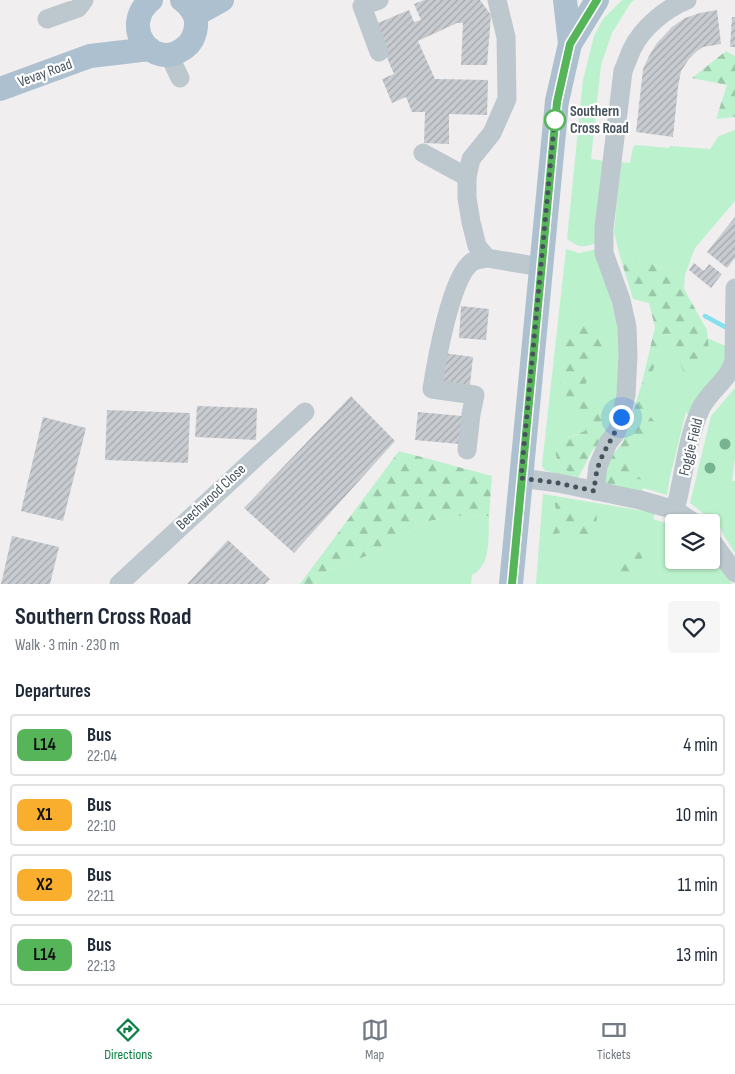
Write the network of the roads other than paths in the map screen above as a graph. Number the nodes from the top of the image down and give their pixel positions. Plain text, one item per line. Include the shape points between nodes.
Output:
1 (84, 0) edge
2 (151, 0) edge
3 (222, 0) edge
4 (379, 0) edge
5 (497, 0) edge
6 (565, 0) edge
7 (597, 0) edge
8 (687, 0) edge
9 (188, 8) edge
10 (47, 18) dead end
11 (137, 25) junction
12 (570, 44) junction
13 (159, 52) junction
14 (379, 52) dead end
15 (90, 56) junction
16 (180, 78) dead end
17 (0, 90) edge
18 (423, 153) dead end
19 (467, 177) junction
20 (486, 258) junction
21 (541, 267) junction
22 (734, 296) edge
23 (305, 412) dead end
24 (467, 450) dead end
25 (521, 478) junction
26 (594, 491) junction
27 (675, 510) junction
28 (681, 514) edge
29 (720, 552) edge
30 (735, 573) edge
31 (119, 584) edge
32 (512, 584) edge

1 - 10 street via 78,8
2 - 11 main road, Vevay Road via 140,12
3 - 9 main road, Vevay Road
4 - 14 street via 362,6
5 - 19 street via 506,38 507,99 492,133 471,159
6 - 12 main road
7 - 12 main road
8 - 26 street via 666,11 646,29 623,71 604,228 604,253 627,327 626,396 617,431 598,466
9 - 13 main road, Vevay Road via 196,30 190,43 179,52
11 - 13 main road via 142,41
11 - 15 main road, Vevay Road
12 - 21 main road via 557,102
13 - 15 main road, Vevay Road
13 - 16 street
15 - 17 main road, Vevay Road
18 - 19 street
19 - 20 street via 466,198 471,222 477,246
20 - 21 street
20 - 24 street via 472,262 458,280 440,342 432,389 475,395
21 - 25 main road
22 - 27 street, Foggie Field via 734,361 724,380 709,395 696,422
23 - 31 street, Beechwood Close
25 - 26 street
25 - 32 main road
26 - 27 street
27 - 28 street
29 - 30 street

